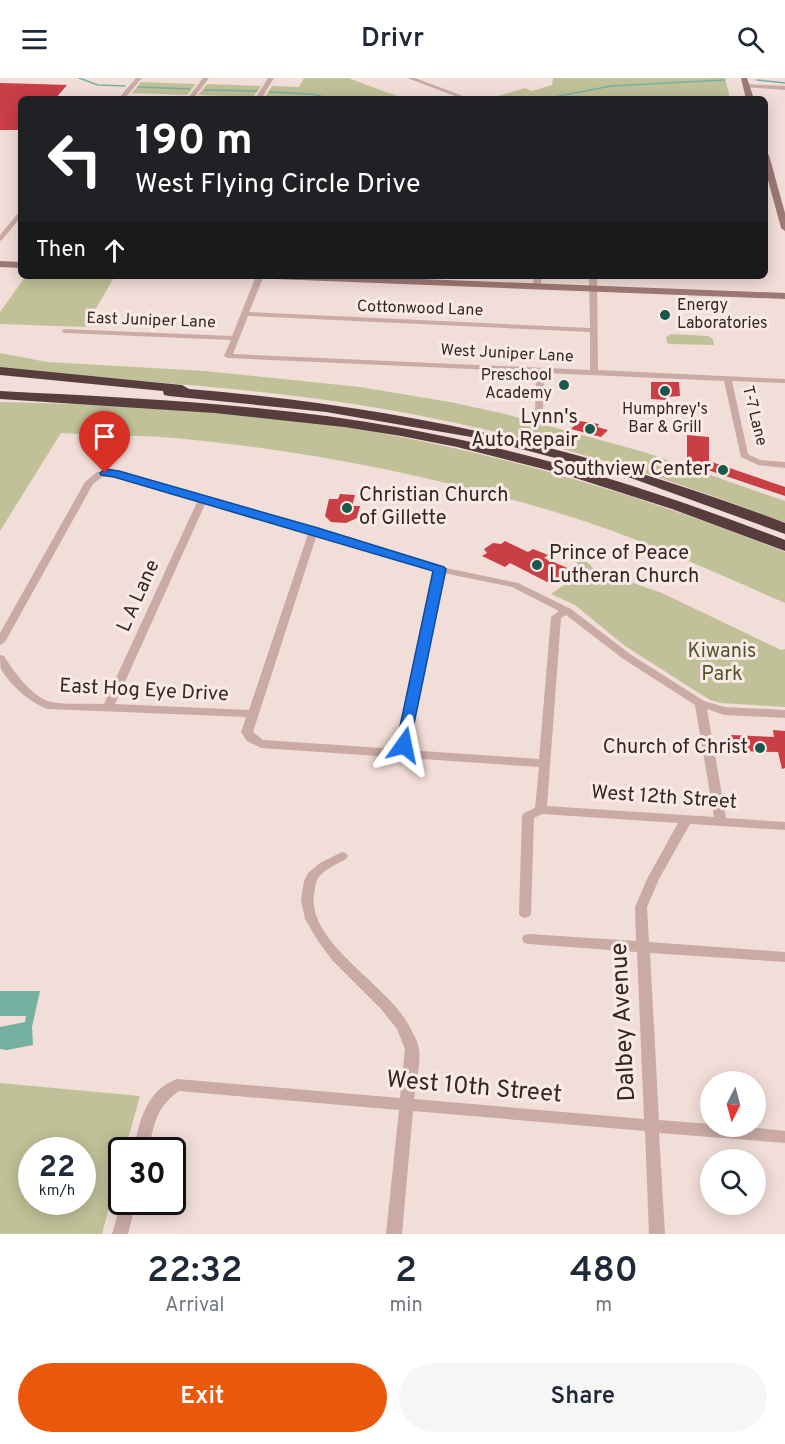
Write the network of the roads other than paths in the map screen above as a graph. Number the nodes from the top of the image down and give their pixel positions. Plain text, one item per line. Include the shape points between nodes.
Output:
1 (140, 78) edge
2 (206, 78) edge
3 (271, 78) edge
4 (410, 78) edge
5 (745, 82) edge
6 (785, 88) edge
7 (124, 96) edge
8 (192, 96) edge
9 (260, 96) edge
10 (460, 96) edge
11 (768, 164) edge
12 (782, 208) edge
13 (18, 217) edge
14 (785, 228) edge
15 (0, 239) edge
16 (0, 264) edge
17 (18, 265) edge
18 (260, 279) edge
19 (445, 279) edge
20 (538, 279) edge
21 (593, 279) edge
22 (537, 287) junction
23 (593, 289) junction
24 (721, 294) junction
25 (785, 296) edge
26 (785, 304) edge
27 (245, 315) junction
28 (594, 330) junction
29 (65, 331) dead end
30 (235, 338) junction
31 (540, 370) junction
32 (0, 371) edge
33 (594, 373) junction
34 (728, 378) junction
35 (785, 381) edge
36 (0, 383) edge
37 (0, 397) edge
38 (539, 414) dead end
39 (422, 424) junction
40 (785, 465) edge
41 (203, 499) junction
42 (785, 529) edge
43 (314, 530) junction
44 (785, 546) edge
45 (440, 569) junction
46 (567, 611) junction
47 (0, 642) edge
48 (0, 658) edge
49 (700, 703) junction
50 (108, 708) junction
51 (253, 714) junction
52 (785, 714) edge
53 (402, 753) junction
54 (543, 763) junction
55 (540, 810) junction
56 (686, 820) junction
57 (720, 822) junction
58 (785, 826) edge
59 (342, 856) dead end
60 (525, 913) dead end
61 (529, 939) dead end
62 (643, 946) junction
63 (785, 957) edge
64 (407, 1105) junction
65 (651, 1126) junction
66 (144, 1137) edge
67 (785, 1137) edge
68 (125, 1215) edge
69 (120, 1234) edge
70 (394, 1234) edge
71 (657, 1234) edge

1 - 7 street
2 - 8 street
3 - 9 street
4 - 10 street
5 - 6 street
11 - 12 main road
12 - 14 main road
13 - 15 street
16 - 17 main road
18 - 27 street
19 - 22 main road
20 - 22 street
21 - 23 street
22 - 23 main road
23 - 24 main road
23 - 28 street
24 - 25 main road
24 - 26 main road
27 - 28 street, Cottonwood Lane
27 - 30 street
28 - 33 street
29 - 30 street, East Juniper Lane
30 - 31 street, West Juniper Lane via 228,356
31 - 33 street, West Juniper Lane
31 - 38 street
32 - 39 highway via 330,405
33 - 34 street, West Juniper Lane
34 - 35 street, West Juniper Lane
34 - 40 street, T-7 Lane via 744,455 764,464
36 - 39 highway via 253,399
37 - 44 highway via 121,401 246,412 401,433 534,463 655,498
39 - 42 highway via 615,471
41 - 43 street
41 - 47 street via 115,473 100,474 89,482
41 - 50 street, L A Lane
43 - 45 street
43 - 51 street
45 - 46 street via 515,585
45 - 53 street
46 - 49 street via 626,657
46 - 54 street via 556,617
48 - 50 street, East Hog Eye Drive via 35,700 48,705
49 - 52 street via 724,711
49 - 57 street
50 - 51 street, East Hog Eye Drive
51 - 53 street via 247,732 261,744
53 - 54 street
54 - 55 street
55 - 56 street, West 12th Street
55 - 60 street via 528,816
56 - 57 street, West 12th Street
56 - 62 street, Dalbey Avenue via 641,907
57 - 58 street, West 12th Street
59 - 64 street via 317,871 310,881 307,905 314,926 326,942 400,1021 412,1049
61 - 62 street
62 - 63 street
62 - 65 street, Dalbey Avenue
64 - 65 street, West 10th Street
64 - 66 street, West 10th Street via 177,1086 152,1107
64 - 70 street
65 - 67 street, West 10th Street
65 - 71 street, Dalbey Avenue
68 - 69 street

